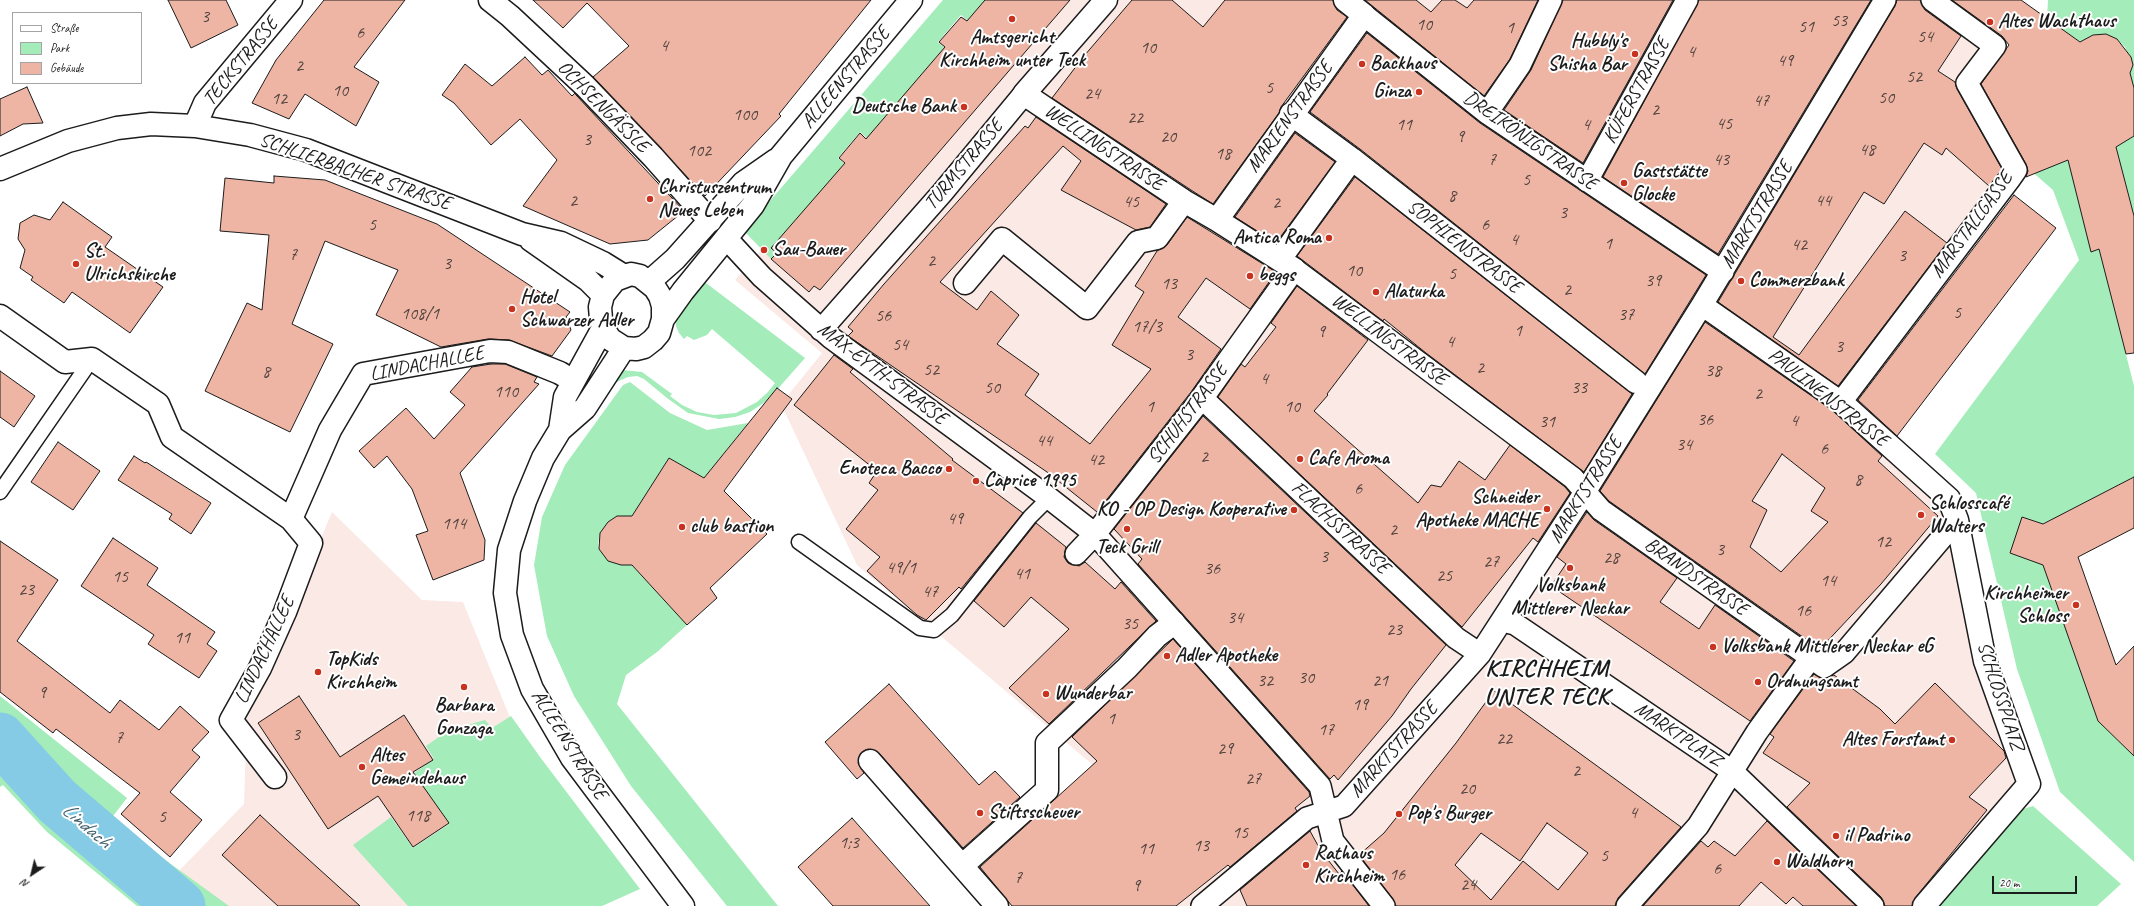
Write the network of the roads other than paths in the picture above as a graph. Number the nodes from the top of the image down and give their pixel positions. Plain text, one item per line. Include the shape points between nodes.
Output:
1 (291, 0) edge
2 (490, 0) edge
3 (911, 0) edge
4 (1106, 0) edge
5 (1346, 0) edge
6 (1550, 0) edge
7 (1687, 0) edge
8 (1885, 0) edge
9 (1932, 0) edge
10 (1364, 15) junction
11 (1024, 94) junction
12 (1487, 113) junction
13 (1291, 114) junction
14 (195, 126) junction
15 (782, 156) junction
16 (1352, 159) junction
17 (0, 169) edge
18 (1587, 181) junction
19 (1184, 201) junction
20 (1217, 220) junction
21 (710, 221) junction
22 (522, 234) junction
23 (726, 238) junction
24 (1287, 264) junction
25 (1723, 272) junction
26 (624, 276) junction
27 (649, 282) junction
28 (965, 283) dead end
29 (603, 296) junction
30 (1702, 305) junction
31 (0, 316) edge
32 (663, 319) junction
33 (604, 328) junction
34 (822, 330) junction
35 (624, 348) junction
36 (92, 359) junction
37 (573, 381) junction
38 (1636, 382) dead end
39 (1202, 398) junction
40 (1841, 402) junction
41 (560, 430) junction
42 (0, 492) edge
43 (1585, 492) junction
44 (1049, 498) junction
45 (291, 519) junction
46 (1957, 520) junction
47 (1095, 534) junction
48 (799, 542) dead end
49 (1076, 554) dead end
50 (1503, 620) junction
51 (1174, 623) junction
52 (1480, 654) junction
53 (1810, 659) junction
54 (870, 761) dead end
55 (1732, 771) junction
56 (275, 777) dead end
57 (1327, 812) junction
58 (963, 865) junction
59 (683, 906) edge
60 (997, 906) edge
61 (1202, 906) edge
62 (1384, 906) edge
63 (1627, 906) edge
64 (1873, 906) edge
65 (1924, 906) edge

1 - 14 street, TECKSTRASSE via 205,103
2 - 21 street, OCHSENGÄSSLE via 585,86
3 - 15 street, ALLEENSTRASSE
4 - 11 street, TURMSTRASSE
5 - 10 street, DREIKÖNIGSTRASSE
6 - 12 street via 1520,65
7 - 18 street, KÜFERSTRASSE
8 - 25 street, MARKTSTRASSE
9 - 40 street, MARSTALLGASSE via 1995,46 1967,83 2016,170
10 - 12 street, DREIKÖNIGSTRASSE
10 - 13 street, MARIENSTRASSE
11 - 19 street, WELLINGSTRASSE
11 - 34 street, TURMSTRASSE via 942,193
12 - 18 street, DREIKÖNIGSTRASSE
13 - 16 street, SOPHIENSTRASSE
13 - 20 street, MARIENSTRASSE
14 - 17 street, SCHLIERBACHER STRASSE via 151,124 117,128 68,141
14 - 22 street, SCHLIERBACHER STRASSE via 250,135 306,150
15 - 21 street, ALLEENSTRASSE via 743,183
15 - 23 street, ALLEENSTRASSE via 753,205
16 - 24 street, SCHUHSTRASSE
16 - 38 street, SOPHIENSTRASSE
18 - 25 street, DREIKÖNIGSTRASSE
19 - 20 street, WELLINGSTRASSE
19 - 28 street, WELLINGSTRASSE via 1157,238 1138,242 1087,308 1002,239
20 - 24 street, WELLINGSTRASSE
21 - 27 street, ALLEENSTRASSE
22 - 26 street, SCHLIERBACHER STRASSE via 561,243
22 - 29 street, SCHLIERBACHER STRASSE via 588,280
23 - 32 street, ALLEENSTRASSE
23 - 34 street, MAX-EYTH-STRASSE via 762,277
24 - 39 street, SCHUHSTRASSE
24 - 43 street, WELLINGSTRASSE via 1573,478
25 - 30 street, MARKTSTRASSE
26 - 27 street via 640,276
26 - 29 street via 615,280
27 - 32 street via 660,296
29 - 33 street via 600,307
30 - 40 street, PAULINENSTRASSE
30 - 43 street, MARKTSTRASSE
31 - 36 street via 65,362
32 - 35 street, ALLEENSTRASSE via 658,333 644,347 636,350
33 - 35 street via 610,339
33 - 37 street, ALLEENSTRASSE
34 - 44 street, MAX-EYTH-STRASSE
35 - 41 street, ALLEENSTRASSE via 585,408
36 - 42 lane
36 - 45 street, LINDACHALLEE via 158,404 172,437
37 - 41 street, ALLEENSTRASSE via 565,397
37 - 45 street, LINDACHALLEE via 560,373 508,352 490,351 363,374 330,430
39 - 47 street, SCHUHSTRASSE
39 - 52 street, FLACHSSTRASSE via 1456,638
40 - 46 street, PAULINENSTRASSE via 1950,499
41 - 59 street, ALLEENSTRASSE via 543,458 509,550 506,594 512,635 532,689 572,758
43 - 50 street, MARKTSTRASSE
43 - 53 street, BRANDSTRASSE via 1600,510
44 - 47 street, MAX-EYTH-STRASSE
44 - 48 lane via 1030,517 952,615 934,630 920,628
45 - 56 street, LINDACHALLEE via 311,543 260,668 231,720
46 - 53 street via 1844,653 1824,668
46 - 65 street, SCHLOSSPLATZ via 1985,661 2029,784
47 - 49 street, SCHUHSTRASSE
47 - 51 street, MAX-EYTH-STRASSE
50 - 52 street, MARKTSTRASSE
50 - 55 street, MARKTPLATZ via 1515,624
51 - 57 street, MAX-EYTH-STRASSE via 1320,786
51 - 58 street via 1157,636 1127,668 1047,743 1047,790
52 - 57 street, MARKTSTRASSE via 1344,806
53 - 55 street, MARKTPLATZ
54 - 58 street
55 - 63 street, MARKTPLATZ via 1698,826
55 - 64 street, MARKTPLATZ
57 - 61 street, MARKTSTRASSE via 1307,818
57 - 62 street, MAX-EYTH-STRASSE via 1334,841
58 - 60 street

